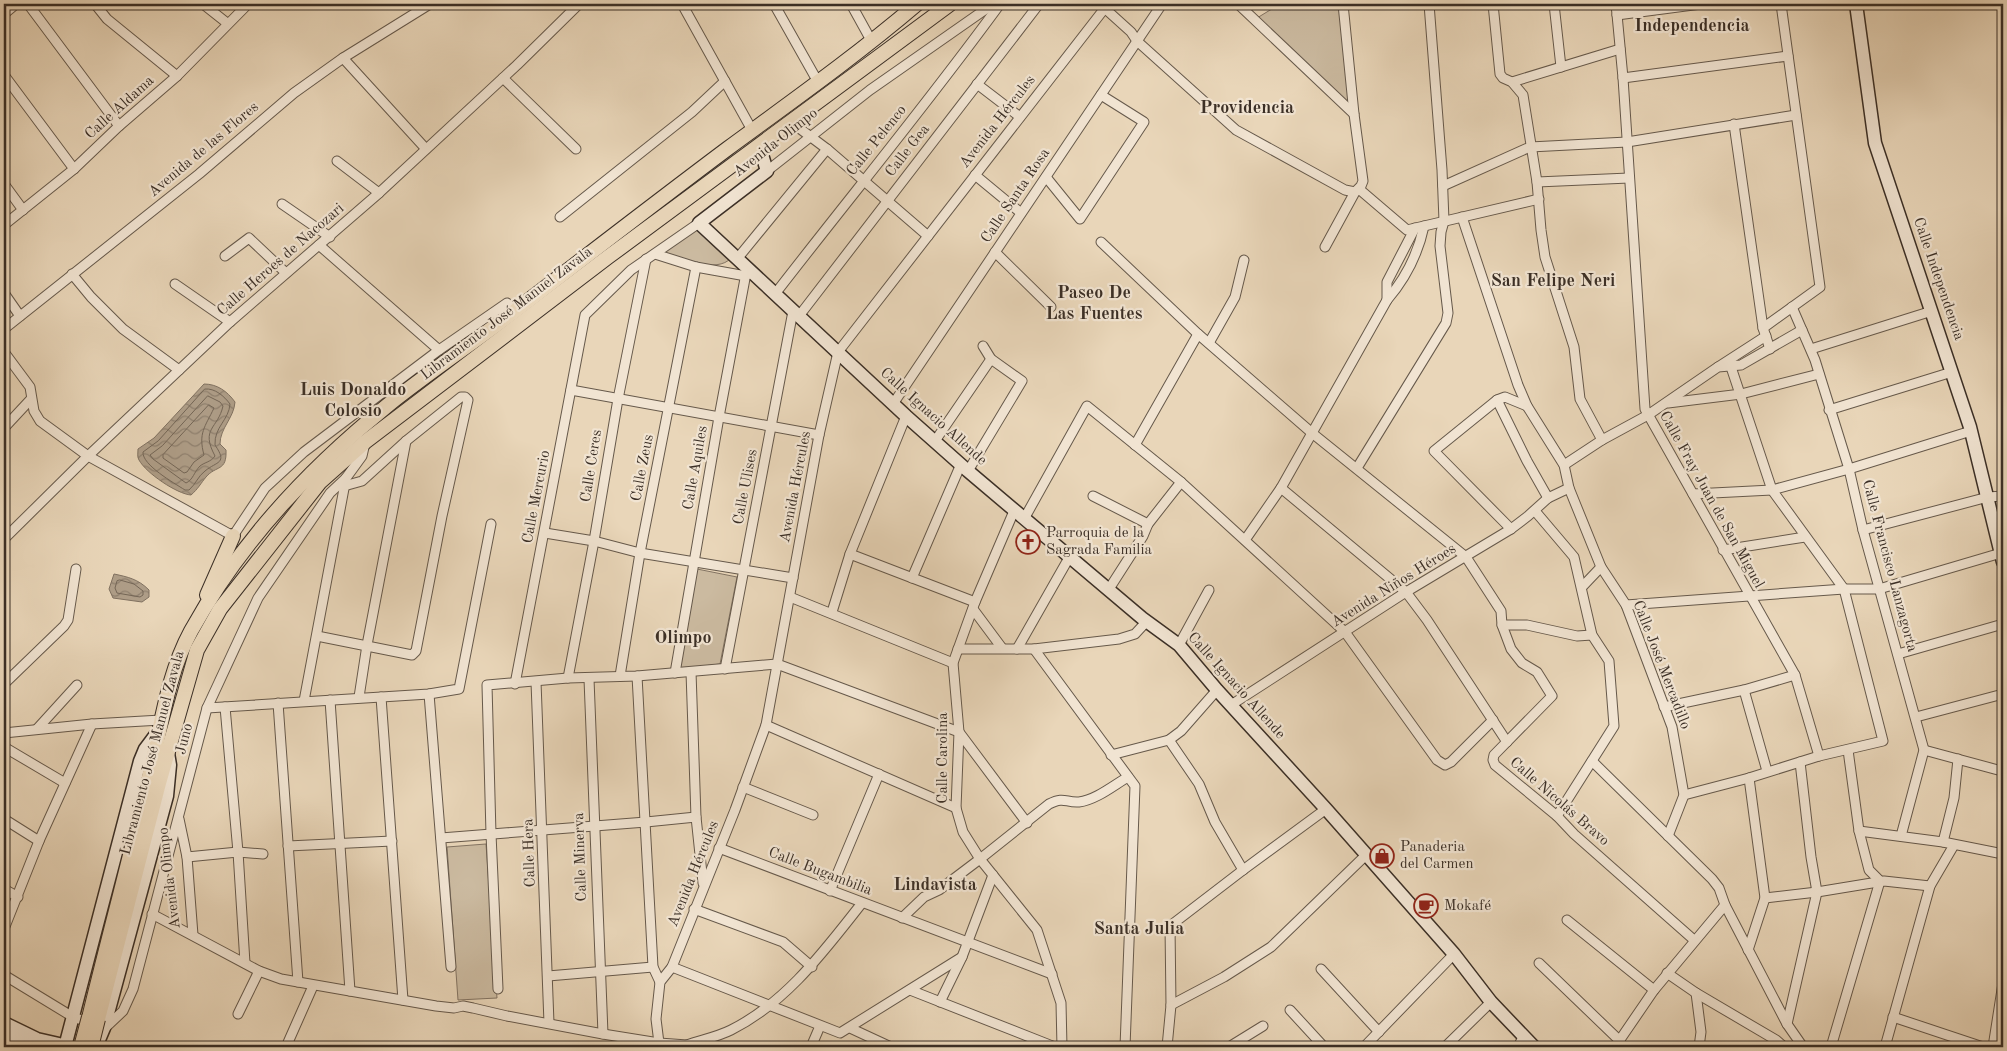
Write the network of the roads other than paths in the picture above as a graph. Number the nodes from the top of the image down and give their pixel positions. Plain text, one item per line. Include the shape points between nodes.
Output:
1 (16, 4) edge
2 (28, 4) edge
3 (95, 4) edge
4 (203, 4) edge
5 (248, 4) edge
6 (430, 4) edge
7 (579, 4) edge
8 (682, 4) edge
9 (774, 4) edge
10 (851, 4) edge
11 (917, 4) edge
12 (950, 4) edge
13 (993, 4) edge
14 (1000, 4) edge
15 (1039, 4) edge
16 (1162, 4) edge
17 (1238, 4) edge
18 (1343, 4) edge
19 (1429, 4) edge
20 (1493, 4) edge
21 (1554, 4) edge
22 (1616, 4) edge
23 (1701, 4) edge
24 (1781, 4) edge
25 (1856, 4) edge
26 (1104, 5) edge
27 (4, 14) edge
28 (1616, 15) junction
29 (227, 23) junction
30 (1137, 41) junction
31 (872, 42) junction
32 (1620, 49) junction
33 (1788, 56) junction
34 (343, 58) junction
35 (1561, 67) junction
36 (4, 75) edge
37 (177, 76) junction
38 (503, 78) junction
39 (1623, 78) junction
40 (724, 81) junction
41 (818, 82) junction
42 (1512, 82) junction
43 (978, 84) junction
44 (1101, 95) junction
45 (1354, 114) junction
46 (1796, 115) junction
47 (1020, 117) junction
48 (791, 122) junction
49 (1734, 124) junction
50 (119, 126) junction
51 (752, 130) junction
52 (812, 137) junction
53 (1627, 142) junction
54 (759, 145) junction
55 (1530, 147) junction
56 (576, 149) dead end
57 (827, 149) junction
58 (426, 150) junction
59 (337, 161) dead end
60 (74, 169) junction
61 (768, 171) junction
62 (975, 175) junction
63 (1046, 177) junction
64 (1629, 178) junction
65 (863, 180) junction
66 (1537, 182) junction
67 (4, 184) edge
68 (1442, 186) junction
69 (1357, 190) junction
70 (379, 193) junction
71 (1539, 200) junction
72 (887, 201) junction
73 (282, 204) dead end
74 (23, 210) junction
75 (1021, 213) junction
76 (560, 217) dead end
77 (1462, 217) junction
78 (1444, 221) junction
79 (699, 223) junction
80 (4, 225) edge
81 (1419, 227) junction
82 (928, 236) junction
83 (330, 237) junction
84 (1101, 242) dead end
85 (319, 245) junction
86 (1325, 247) dead end
87 (995, 252) junction
88 (655, 254) junction
89 (225, 256) dead end
90 (646, 259) junction
91 (737, 259) junction
92 (1244, 260) dead end
93 (696, 267) junction
94 (747, 272) junction
95 (286, 273) junction
96 (72, 274) junction
97 (175, 284) dead end
98 (4, 293) edge
99 (775, 294) junction
100 (1387, 300) junction
101 (1051, 307) dead end
102 (1792, 307) junction
103 (510, 308) junction
104 (1932, 311) junction
105 (796, 313) junction
106 (585, 315) joint
107 (20, 316) junction
108 (230, 322) junction
109 (4, 329) edge
110 (1802, 330) junction
111 (1764, 332) junction
112 (1198, 334) junction
113 (1209, 343) junction
114 (983, 346) dead end
115 (1770, 349) junction
116 (1811, 349) junction
117 (439, 350) junction
118 (4, 352) edge
119 (838, 352) junction
120 (991, 359) junction
121 (1718, 367) junction
122 (1732, 367) junction
123 (179, 370) junction
124 (1952, 372) junction
125 (1819, 374) junction
126 (571, 390) junction
127 (1741, 394) junction
128 (31, 399) junction
129 (618, 399) junction
130 (1497, 400) junction
131 (1666, 403) junction
132 (893, 404) junction
133 (1526, 406) junction
134 (669, 408) junction
135 (1829, 410) junction
136 (1648, 415) junction
137 (906, 416) junction
138 (719, 417) junction
139 (771, 427) junction
140 (4, 428) edge
141 (1971, 431) junction
142 (1312, 433) junction
143 (819, 436) junction
144 (1602, 440) junction
145 (406, 441) junction
146 (935, 441) junction
147 (365, 442) junction
148 (1135, 445) junction
149 (88, 456) junction
150 (1564, 465) junction
151 (965, 468) junction
152 (1357, 468) junction
153 (1849, 469) junction
154 (345, 482) junction
155 (1181, 482) junction
156 (1281, 488) junction
157 (1569, 488) junction
158 (1772, 490) junction
159 (1693, 494) junction
160 (1093, 496) dead end
161 (2003, 496) edge
162 (1988, 497) junction
163 (1548, 498) junction
164 (1535, 511) junction
165 (1019, 515) junction
166 (491, 524) dead end
167 (1148, 524) junction
168 (1511, 529) junction
169 (1863, 530) junction
170 (545, 532) junction
171 (233, 536) junction
172 (1806, 537) junction
173 (4, 539) edge
174 (594, 540) junction
175 (1245, 540) junction
176 (1723, 550) junction
177 (2002, 552) edge
178 (640, 553) junction
179 (850, 554) junction
180 (1070, 556) junction
181 (1466, 557) junction
182 (693, 562) junction
183 (1601, 567) junction
184 (76, 569) dead end
185 (744, 569) junction
186 (793, 578) junction
187 (912, 578) junction
188 (1582, 587) junction
189 (1844, 589) junction
190 (1879, 589) junction
191 (1109, 590) junction
192 (1209, 590) dead end
193 (1406, 592) junction
194 (790, 596) junction
195 (1750, 597) junction
196 (1626, 605) junction
197 (974, 606) junction
198 (832, 612) junction
199 (1148, 621) junction
200 (2003, 624) edge
201 (1502, 625) junction
202 (191, 632) junction
203 (1345, 632) junction
204 (1592, 635) junction
205 (317, 636) junction
206 (1179, 645) junction
207 (367, 646) junction
208 (1002, 648) junction
209 (958, 649) junction
210 (1017, 649) junction
211 (1034, 649) junction
212 (1898, 654) junction
213 (953, 663) junction
214 (777, 664) junction
215 (725, 669) junction
216 (691, 672) junction
217 (674, 673) junction
218 (1795, 675) junction
219 (620, 676) junction
220 (637, 676) junction
221 (568, 678) junction
222 (589, 679) junction
223 (536, 682) junction
224 (4, 684) edge
225 (515, 684) junction
226 (77, 685) dead end
227 (1217, 690) junction
228 (1744, 690) junction
229 (430, 694) junction
230 (2003, 694) edge
231 (359, 697) junction
232 (381, 697) junction
233 (330, 700) junction
234 (304, 701) junction
235 (278, 703) junction
236 (1231, 705) junction
237 (225, 707) junction
238 (1664, 707) junction
239 (207, 708) junction
240 (1916, 717) junction
241 (1493, 720) junction
242 (92, 724) junction
243 (766, 725) junction
244 (159, 726) junction
245 (37, 729) junction
246 (4, 732) edge
247 (959, 732) junction
248 (1169, 740) junction
249 (1507, 742) junction
250 (4, 747) edge
251 (1848, 750) junction
252 (1924, 750) junction
253 (1111, 755) junction
254 (1819, 756) junction
255 (1958, 760) junction
256 (1592, 761) junction
257 (1800, 762) junction
258 (1998, 770) dead end
259 (1767, 771) junction
260 (879, 774) junction
261 (1128, 777) junction
262 (1749, 778) junction
263 (65, 783) junction
264 (743, 787) junction
265 (1684, 795) junction
266 (956, 808) junction
267 (1326, 809) junction
268 (813, 815) dead end
269 (1557, 816) junction
270 (179, 817) junction
271 (696, 817) junction
272 (4, 819) edge
273 (646, 822) junction
274 (1027, 823) junction
275 (594, 826) junction
276 (543, 829) junction
277 (1859, 831) junction
278 (491, 834) junction
279 (1668, 836) junction
280 (1901, 836) junction
281 (441, 838) junction
282 (39, 841) junction
283 (392, 841) junction
284 (1943, 842) junction
285 (340, 844) junction
286 (1954, 845) junction
287 (288, 846) junction
288 (719, 848) junction
289 (238, 852) junction
290 (263, 854) dead end
291 (2003, 854) edge
292 (1366, 855) junction
293 (187, 857) junction
294 (980, 859) junction
295 (1243, 870) junction
296 (993, 875) junction
297 (1880, 881) junction
298 (703, 886) junction
299 (1930, 886) junction
300 (4, 889) edge
301 (830, 891) junction
302 (1817, 892) junction
303 (18, 897) junction
304 (1765, 898) junction
305 (862, 903) junction
306 (1725, 905) junction
307 (694, 909) junction
308 (152, 914) junction
309 (902, 918) junction
310 (1567, 920) dead end
311 (4, 929) edge
312 (193, 936) junction
313 (1694, 940) junction
314 (968, 941) junction
315 (1748, 950) junction
316 (1454, 954) junction
317 (962, 957) junction
318 (245, 963) junction
319 (1539, 963) dead end
320 (812, 966) junction
321 (451, 967) dead end
322 (653, 967) junction
323 (672, 967) junction
324 (1321, 969) dead end
325 (259, 971) junction
326 (600, 972) junction
327 (1667, 973) junction
328 (1052, 974) junction
329 (4, 975) edge
330 (548, 976) junction
331 (298, 982) junction
332 (660, 982) junction
333 (2003, 983) edge
334 (313, 986) junction
335 (498, 989) dead end
336 (910, 990) junction
337 (1654, 990) junction
338 (350, 991) junction
339 (1696, 993) junction
340 (403, 1000) junction
341 (940, 1002) junction
342 (1491, 1002) junction
343 (1171, 1005) junction
344 (770, 1006) junction
345 (1290, 1010) dead end
346 (238, 1014) dead end
347 (1893, 1016) junction
348 (72, 1017) junction
349 (97, 1022) junction
350 (4, 1023) edge
351 (549, 1024) junction
352 (1787, 1024) junction
353 (820, 1026) junction
354 (1263, 1026) dead end
355 (850, 1028) junction
356 (1379, 1032) junction
357 (4, 1034) edge
358 (602, 1034) junction
359 (1793, 1034) junction
360 (1524, 1035) junction
361 (1776, 1040) junction
362 (61, 1044) edge
363 (659, 1044) junction
364 (1617, 1044) edge
365 (690, 1046) edge
366 (33, 1047) edge
367 (81, 1047) edge
368 (91, 1047) edge
369 (96, 1047) edge
370 (287, 1047) edge
371 (811, 1047) edge
372 (888, 1047) edge
373 (1055, 1047) edge
374 (1062, 1047) edge
375 (1125, 1047) edge
376 (1167, 1047) edge
377 (1229, 1047) edge
378 (1324, 1047) edge
379 (1364, 1047) edge
380 (1444, 1047) edge
381 (1518, 1047) edge
382 (1534, 1047) edge
383 (1699, 1047) edge
384 (1784, 1047) edge
385 (1802, 1047) edge
386 (1831, 1047) edge
387 (1885, 1047) edge
388 (1983, 1047) edge
389 (1993, 1047) edge

1 - 27 street
2 - 50 street
3 - 37 street via 107,19
4 - 29 street
5 - 29 street, Calle Aldama
6 - 34 street, Avenida de las Flores
7 - 38 street, Calle Heroes de Nacozari
8 - 40 street
9 - 41 street
10 - 31 street
11 - 31 main road, Libramiento José Manuel Zavala
12 - 48 main road, Libramiento José Manuel Zavala
13 - 52 street, Avenida Olimpo via 870,90
14 - 65 street, Calle Pelenco
15 - 43 street, Calle Gea
16 - 30 street, Calle Santa Rosa
17 - 45 street
18 - 45 street
19 - 68 street
20 - 42 street via 1500,74
21 - 35 street
22 - 28 street, Calle Fray Juan de San Miguel
23 - 28 street
24 - 33 street
25 - 104 street, Calle Independencia via 1875,143
26 - 30 street
26 - 47 street, Avenida Hércules
28 - 32 street, Calle Fray Juan de San Miguel
29 - 37 street, Calle Aldama
30 - 44 street, Calle Santa Rosa
30 - 69 street via 1236,130 1345,190
31 - 41 main road, Libramiento José Manuel Zavala
32 - 35 street
32 - 39 street, Calle Fray Juan de San Miguel
33 - 39 street
33 - 46 street
34 - 58 street
34 - 96 street, Avenida de las Flores via 294,92 199,174
35 - 42 street
36 - 60 street
37 - 50 street, Calle Aldama
38 - 56 street
38 - 58 street, Calle Heroes de Nacozari
39 - 53 street, Calle Fray Juan de San Miguel
40 - 51 street
40 - 76 street via 692,112
41 - 51 main road, Libramiento José Manuel Zavala
42 - 55 street via 1523,95
43 - 47 street
43 - 72 street, Calle Gea
44 - 63 street, Calle Santa Rosa
44 - 63 street via 1144,122 1080,219
45 - 69 street via 1363,181
46 - 49 street
46 - 102 street via 1820,287
47 - 62 street, Avenida Hércules
48 - 52 street
48 - 54 main road, Libramiento José Manuel Zavala
49 - 53 street
49 - 111 street
50 - 60 street, Calle Aldama
51 - 103 main road, Libramiento José Manuel Zavala
52 - 57 street
52 - 61 street, Avenida Olimpo
53 - 55 street
53 - 64 street, Calle Fray Juan de San Miguel
54 - 61 street
54 - 147 main road, Libramiento José Manuel Zavala
55 - 66 street
55 - 68 street
57 - 65 street
57 - 91 street
58 - 70 street, Calle Heroes de Nacozari
59 - 70 street
60 - 74 street, Calle Aldama
61 - 79 street, Avenida Olimpo
62 - 75 street
62 - 82 street, Avenida Hércules
63 - 75 street, Calle Santa Rosa
64 - 66 street
64 - 136 street, Calle Fray Juan de San Miguel via 1645,409
65 - 72 street
65 - 99 street, Calle Pelenco
66 - 71 street
67 - 74 street
68 - 78 street
69 - 81 street via 1407,230
69 - 86 street
70 - 83 street, Calle Heroes de Nacozari
71 - 77 street
71 - 144 street via 1546,257 1574,348 1580,400
72 - 82 street
72 - 105 street, Calle Gea
73 - 83 street
74 - 80 street, Calle Aldama
75 - 87 street, Calle Santa Rosa
77 - 78 street
77 - 133 street, Calle José Mercadillo
78 - 81 street
78 - 152 street via 1440,246 1448,312 1446,323
79 - 88 street, Avenida Olimpo
79 - 91 street, Calle Ignacio Allende
81 - 100 street via 1387,282
81 - 100 street via 1419,248 1400,285
82 - 119 street, Avenida Hércules
83 - 85 street, Calle Heroes de Nacozari
84 - 112 street
85 - 95 street, Calle Heroes de Nacozari
85 - 117 street
87 - 101 street
87 - 132 street, Calle Santa Rosa
88 - 90 street, Avenida Olimpo
88 - 93 street
89 - 95 street via 249,238
90 - 106 street, Avenida Olimpo
90 - 129 street, Calle Ceres
91 - 94 street, Calle Ignacio Allende
92 - 113 street via 1235,297
93 - 94 street
93 - 134 street, Calle Zeus
94 - 99 street, Calle Ignacio Allende
94 - 138 street, Calle Aquiles
95 - 108 street, Calle Heroes de Nacozari
96 - 107 street, Avenida de las Flores
96 - 123 street via 123,329
97 - 108 street
98 - 107 street
99 - 105 street, Calle Ignacio Allende
100 - 142 street
102 - 110 street, Calle Francisco Lanzagorta
102 - 111 street
103 - 117 street
103 - 202 main road, Libramiento José Manuel Zavala via 388,406 306,480 268,520
104 - 116 street
104 - 124 street, Calle Independencia
105 - 119 street, Calle Ignacio Allende
105 - 139 street, Calle Ulises
106 - 126 street, Calle Mercurio
107 - 109 street, Avenida de las Flores
108 - 123 street, Calle Heroes de Nacozari
110 - 115 street
110 - 116 street, Calle Francisco Lanzagorta
111 - 115 street
111 - 121 street
112 - 113 street
112 - 148 street
113 - 142 street
114 - 120 street
115 - 122 street
116 - 125 street, Calle Francisco Lanzagorta
117 - 171 street via 304,452 264,488
118 - 128 street via 30,387
119 - 132 street, Calle Ignacio Allende
119 - 143 street, Avenida Hércules
120 - 146 street
120 - 151 street via 1022,381
121 - 122 street
121 - 131 street
122 - 127 street
123 - 149 street, Calle Heroes de Nacozari
124 - 135 street
124 - 141 street, Calle Independencia
125 - 127 street
125 - 135 street, Calle Francisco Lanzagorta
126 - 129 street
126 - 170 street, Calle Mercurio
127 - 131 street
127 - 158 street
128 - 140 street
128 - 149 street via 40,421
129 - 134 street
129 - 174 street, Calle Ceres
130 - 133 street via 1505,397
130 - 163 street
130 - 168 street via 1434,451
131 - 136 street
132 - 137 street, Calle Ignacio Allende
133 - 150 street, Calle José Mercadillo
134 - 138 street
134 - 178 street, Calle Zeus
135 - 153 street, Calle Francisco Lanzagorta
136 - 144 street
136 - 159 street, Calle Fray Juan de San Miguel
137 - 146 street, Calle Ignacio Allende
137 - 179 street
138 - 139 street
138 - 182 street, Calle Aquiles
139 - 143 street
139 - 185 street, Calle Ulises
141 - 153 street
141 - 162 street, Calle Independencia
142 - 152 street
142 - 156 street
143 - 186 street, Avenida Hércules
144 - 150 street
145 - 154 street via 362,481
145 - 207 street
145 - 207 street via 461,397 468,400 416,652 412,655
146 - 151 street, Calle Ignacio Allende
147 - 154 street via 362,456
147 - 349 main road, Libramiento José Manuel Zavala via 320,482 220,609 197,650
148 - 155 street
148 - 165 street, Calle Carolina via 1087,406
149 - 171 street
149 - 173 street, Calle Heroes de Nacozari
150 - 157 street, Calle José Mercadillo
151 - 165 street, Calle Ignacio Allende
151 - 187 street
152 - 181 street
153 - 158 street
153 - 169 street, Calle Francisco Lanzagorta
154 - 205 street
154 - 239 street, Juno via 330,493 258,598
155 - 167 street
155 - 175 street
156 - 175 street
156 - 193 street, Calle Nicolás Bravo
157 - 163 street, Avenida Niños Héroes
157 - 183 street, Calle José Mercadillo
158 - 159 street
158 - 172 street
159 - 176 street, Calle Fray Juan de San Miguel
160 - 167 street
161 - 162 street
162 - 169 street
162 - 177 street, Calle Independencia
163 - 164 street, Avenida Niños Héroes
164 - 168 street, Avenida Niños Héroes
164 - 188 street via 1574,558
165 - 180 street, Calle Ignacio Allende
165 - 197 street, Calle Carolina
166 - 229 street via 459,689
167 - 191 street
168 - 181 street, Avenida Niños Héroes
169 - 190 street, Calle Francisco Lanzagorta
170 - 174 street
170 - 225 street, Calle Mercurio
171 - 202 main road
172 - 176 street
172 - 189 street
174 - 178 street
174 - 221 street, Calle Ceres
175 - 203 street
176 - 195 street, Calle Fray Juan de San Miguel
177 - 190 street
178 - 182 street
178 - 219 street, Calle Zeus
179 - 187 street
179 - 198 street
180 - 191 street, Calle Ignacio Allende
180 - 210 street
181 - 193 street, Avenida Niños Héroes
181 - 201 street via 1501,611
182 - 185 street
182 - 217 street, Calle Aquiles
183 - 188 street
183 - 196 street, Calle José Mercadillo
184 - 224 street via 68,620
185 - 186 street
185 - 215 street, Calle Ulises
186 - 194 street, Avenida Hércules
187 - 197 street
188 - 204 street
189 - 190 street
189 - 195 street
189 - 251 street via 1883,740
190 - 212 street, Calle Francisco Lanzagorta
191 - 199 street, Calle Ignacio Allende
192 - 206 street
193 - 203 street, Avenida Niños Héroes
193 - 241 street, Calle Nicolás Bravo
194 - 198 street
194 - 214 street, Avenida Hércules
195 - 196 street
195 - 218 street, Calle Fray Juan de San Miguel
196 - 238 street, Calle José Mercadillo
197 - 208 street
197 - 209 street, Calle Carolina
198 - 213 street
199 - 206 street, Calle Ignacio Allende
199 - 211 street via 1135,634 1119,639
200 - 212 street
201 - 204 street via 1527,625 1562,634
201 - 249 street via 1511,649 1522,663 1537,672 1552,696
202 - 244 main road, Libramiento José Manuel Zavala via 174,670
203 - 236 street, Avenida Niños Héroes
203 - 241 street via 1437,760 1445,765 1452,762
204 - 256 street via 1609,661 1614,726
205 - 207 street
205 - 234 street
206 - 227 street, Calle Ignacio Allende
207 - 231 street
208 - 209 street
208 - 210 street
209 - 213 street, Calle Carolina
210 - 211 street
211 - 253 street
212 - 240 street, Calle Francisco Lanzagorta
213 - 247 street, Calle Carolina
214 - 215 street
214 - 243 street, Avenida Hércules
214 - 247 street
215 - 216 street
216 - 217 street
216 - 271 street
217 - 220 street
218 - 228 street
218 - 254 street, Calle Fray Juan de San Miguel
219 - 220 street
219 - 222 street
220 - 273 street
221 - 222 street
221 - 223 street
222 - 275 street, Calle Minerva
223 - 225 street
223 - 276 street, Calle Hera
225 - 278 street via 487,686
226 - 245 street
227 - 236 street, Calle Ignacio Allende
227 - 248 street
228 - 238 street
228 - 259 street
229 - 232 street
229 - 281 street
230 - 240 street
231 - 232 street
231 - 233 street
232 - 283 street
233 - 234 street
233 - 285 street
234 - 235 street
235 - 237 street
235 - 287 street
236 - 267 street, Calle Ignacio Allende
237 - 239 street
237 - 289 street
238 - 265 street, Calle José Mercadillo via 1672,728
239 - 270 street, Juno
240 - 252 street, Calle Francisco Lanzagorta
241 - 249 street, Calle Nicolás Bravo
242 - 244 street
242 - 245 street
242 - 263 street
243 - 260 street
243 - 264 street, Avenida Hércules
244 - 348 street via 140,761
244 - 349 main road, Libramiento José Manuel Zavala
245 - 246 street
247 - 266 street, Calle Carolina
247 - 274 street
248 - 253 street
248 - 295 street via 1199,784 1215,822
249 - 269 street, Calle Nicolás Bravo via 1494,755 1495,765
250 - 263 street
251 - 254 street
251 - 277 street
252 - 255 street
252 - 280 street, Calle Francisco Lanzagorta
253 - 261 street
254 - 257 street
255 - 258 street
255 - 284 street via 1954,798
256 - 269 street
256 - 279 street
257 - 259 street
257 - 302 street
259 - 262 street
260 - 266 street
260 - 301 street
261 - 274 street via 1091,799 1078,802 1059,799
261 - 375 street via 1135,786
262 - 265 street
262 - 304 street
263 - 282 street
264 - 268 street
264 - 288 street, Avenida Hércules
265 - 279 street
266 - 294 street, Calle Carolina via 963,832
267 - 292 street, Calle Ignacio Allende
267 - 295 street
269 - 313 street, Calle Nicolás Bravo
270 - 293 street, Avenida Olimpo
270 - 308 street, Juno
271 - 273 street
271 - 298 street
272 - 282 street
273 - 275 street
273 - 322 street
274 - 294 street
275 - 276 street
275 - 326 street, Calle Minerva
276 - 278 street
276 - 330 street, Calle Hera
277 - 280 street
277 - 297 street via 1869,870
278 - 281 street
278 - 335 street
279 - 306 street via 1712,879
280 - 284 street
281 - 321 street
282 - 303 street
283 - 285 street
283 - 340 street
284 - 286 street
285 - 287 street
285 - 338 street
286 - 291 street
286 - 299 street
287 - 331 street
288 - 298 street, Avenida Hércules
288 - 301 street, Calle Bugambilia
289 - 290 street
289 - 293 street
289 - 318 street
292 - 316 street, Calle Ignacio Allende
292 - 343 street via 1271,947
293 - 312 street, Avenida Olimpo
294 - 296 street, Calle Carolina
294 - 309 street via 924,897
295 - 343 street via 1170,926
296 - 314 street
296 - 328 street, Calle Carolina via 1037,930
297 - 299 street
297 - 302 street
297 - 386 street
298 - 307 street, Avenida Hércules
299 - 347 street
300 - 303 street
301 - 305 street, Calle Bugambilia
302 - 304 street
302 - 352 street
303 - 311 street
304 - 315 street
305 - 309 street, Calle Bugambilia
305 - 320 street
306 - 313 street
306 - 315 street
307 - 320 street via 783,942
307 - 323 street, Avenida Hércules
308 - 312 street
308 - 349 street, Juno via 133,989 123,1011
309 - 314 street, Calle Bugambilia
310 - 337 street
312 - 318 street
313 - 327 street
314 - 317 street
314 - 328 street, Calle Bugambilia
315 - 352 street
316 - 342 street, Calle Ignacio Allende
316 - 356 street
317 - 336 street
317 - 341 street
318 - 325 street
319 - 364 street
320 - 344 street
322 - 326 street
322 - 332 street
323 - 332 street, Avenida Hércules
323 - 344 street
324 - 356 street
325 - 331 street
325 - 346 street
326 - 330 street
326 - 358 street, Calle Minerva
327 - 337 street
327 - 339 street
328 - 374 street, Calle Carolina via 1061,1003
329 - 348 street
330 - 351 street, Calle Hera
331 - 334 street
332 - 363 street via 656,1019
333 - 389 street
334 - 338 street
334 - 370 street
336 - 341 street
336 - 355 street
337 - 364 street
338 - 340 street
339 - 361 street
339 - 383 street via 1701,1032
340 - 351 street via 454,1008 463,1006
341 - 373 street
342 - 360 street, Calle Ignacio Allende
342 - 380 street
343 - 376 street
344 - 353 street
344 - 365 street via 730,1030
345 - 378 street
347 - 387 street
347 - 388 street
348 - 349 street
348 - 362 street
349 - 367 main road, Libramiento José Manuel Zavala, bridge
349 - 368 main road, Libramiento José Manuel Zavala, bridge
349 - 369 street
350 - 362 street via 37,1039
351 - 358 street
352 - 359 street
353 - 355 street via 840,1033
353 - 371 street
354 - 377 street
355 - 372 street
356 - 379 street
357 - 366 street
358 - 363 street
359 - 361 street
359 - 385 street
360 - 381 street
360 - 382 street, Calle Ignacio Allende
361 - 384 street
362 - 369 street via 83,1039
363 - 365 street

